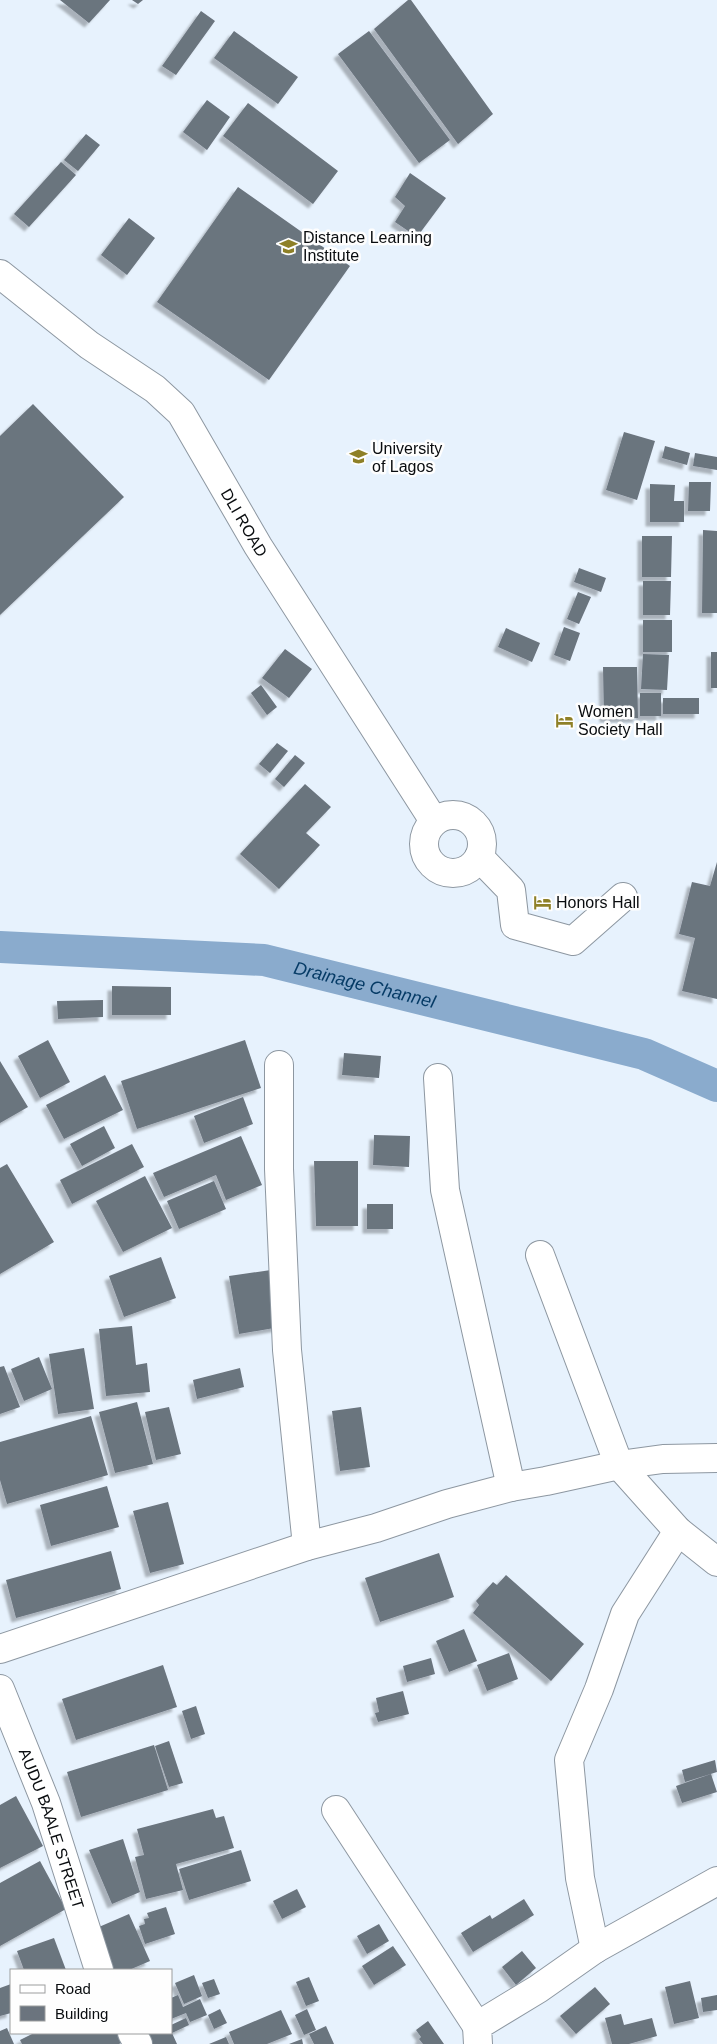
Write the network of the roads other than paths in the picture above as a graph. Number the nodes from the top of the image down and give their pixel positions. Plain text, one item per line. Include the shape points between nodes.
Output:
1 (0, 274) edge
2 (434, 821) junction
3 (480, 857) junction
4 (623, 897) dead end
5 (279, 1065) dead end
6 (438, 1078) dead end
7 (540, 1254) dead end
8 (717, 1458) edge
9 (618, 1465) junction
10 (511, 1487) junction
11 (678, 1530) junction
12 (307, 1546) junction
13 (717, 1562) edge
14 (0, 1649) edge
15 (0, 1689) edge
16 (336, 1810) dead end
17 (717, 1881) edge
18 (595, 1949) junction
19 (99, 1969) edge
20 (478, 2035) edge

1 - 2 street, DLI ROAD via 89,345 155,389 181,413 258,546
2 - 3 street via 452,814 471,820 482,837
2 - 3 street via 428,829 424,846 426,855 437,868 445,872 460,872
3 - 4 street via 511,890 515,925 573,941
5 - 12 street via 279,1169 287,1350
6 - 10 street via 445,1190
7 - 9 street
8 - 9 street via 663,1459
9 - 10 street
9 - 11 street
10 - 12 street
11 - 13 street
11 - 18 street via 625,1614 599,1689 569,1760 580,1878
12 - 14 street
15 - 19 street, AUDU BAALE STREET via 46,1803
16 - 20 street
17 - 18 street
18 - 20 street

